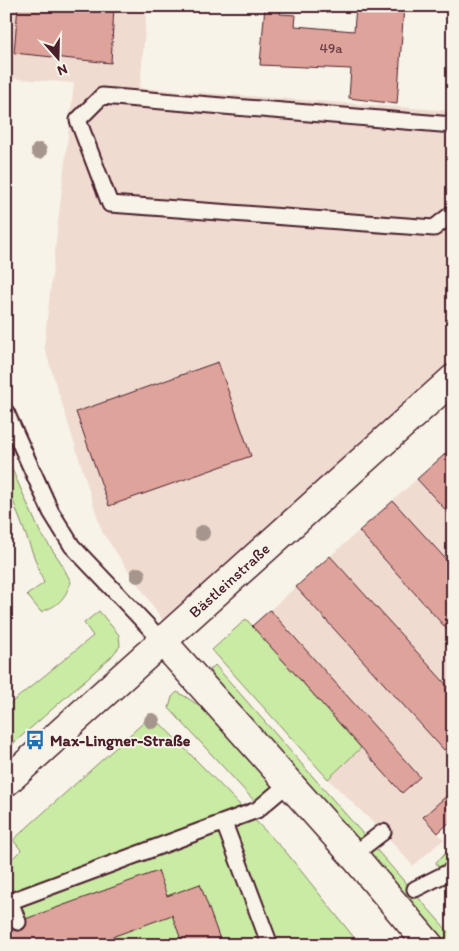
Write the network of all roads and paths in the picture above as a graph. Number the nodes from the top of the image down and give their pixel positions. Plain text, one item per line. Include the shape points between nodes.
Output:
1 (453, 125) edge
2 (453, 212) edge
3 (453, 379) edge
4 (6, 412) edge
5 (162, 641) junction
6 (6, 782) edge
7 (288, 782) junction
8 (224, 823) junction
9 (383, 832) dead end
10 (353, 855) junction
11 (453, 870) edge
12 (415, 889) dead end
13 (7, 901) edge
14 (18, 922) dead end
15 (270, 945) edge
16 (429, 945) edge

1 - 2 lane via 102,96 78,120 110,204 434,228
3 - 5 street, Bästleinstraße
4 - 5 lane via 51,512 72,546
5 - 6 street, Bästleinstraße
5 - 7 street
7 - 8 lane via 257,810
7 - 10 street
8 - 13 lane
8 - 15 lane
9 - 10 lane
10 - 16 street
11 - 12 lane
13 - 14 lane

